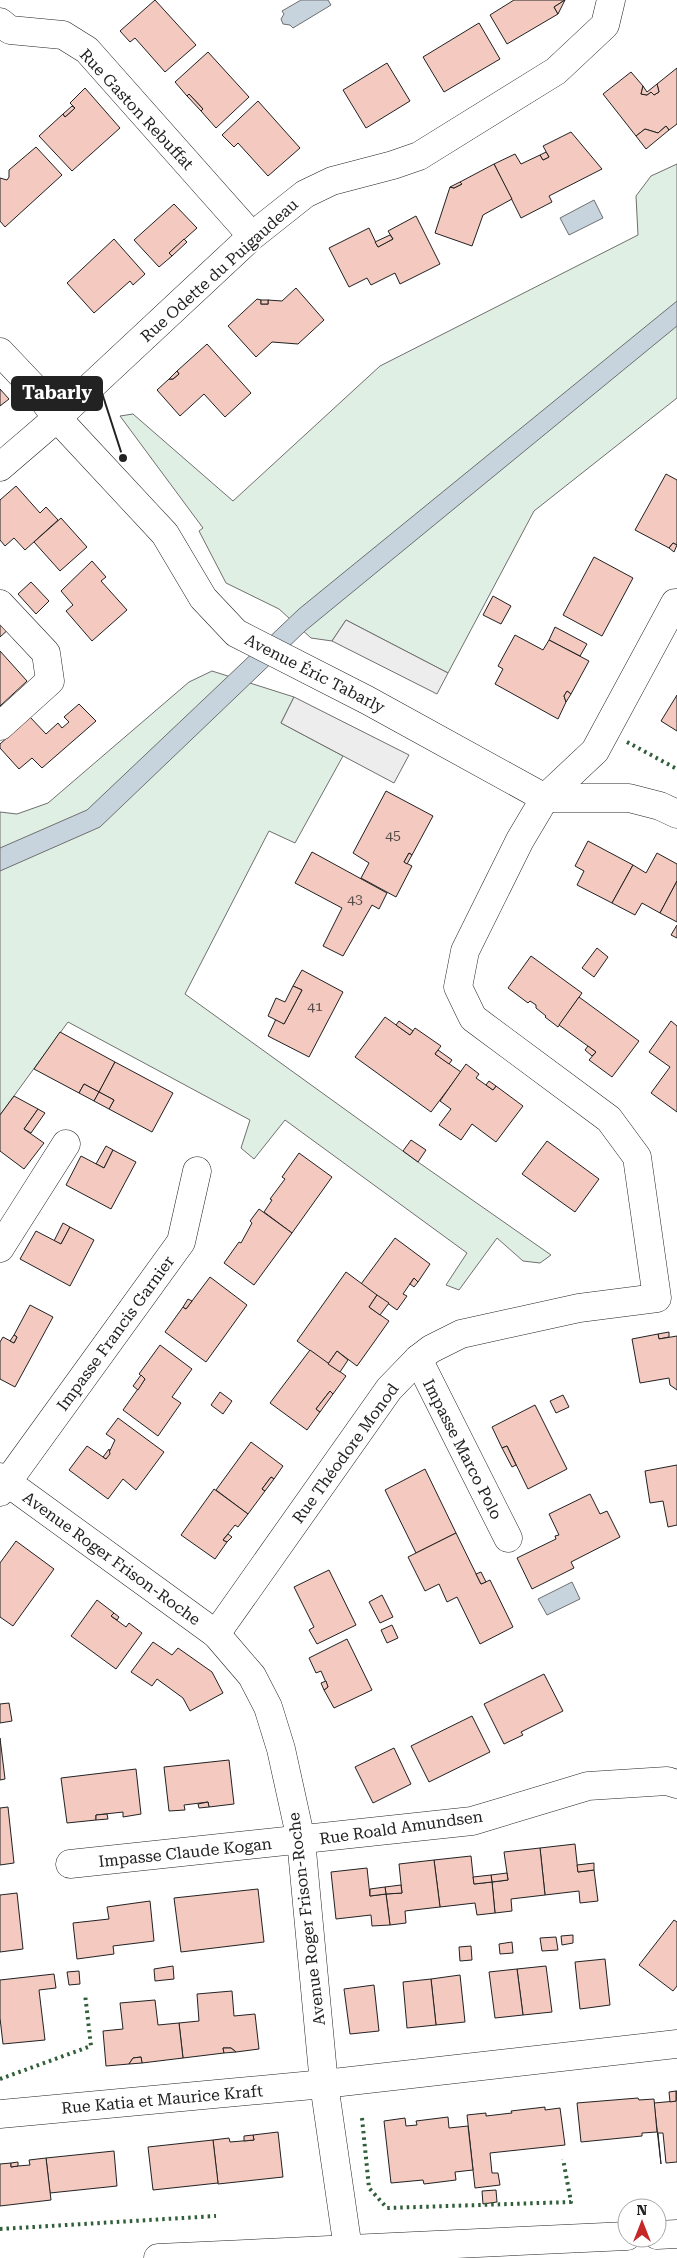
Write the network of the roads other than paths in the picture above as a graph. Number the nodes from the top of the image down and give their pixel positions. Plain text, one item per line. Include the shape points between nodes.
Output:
1 (610, 0) edge
2 (0, 22) edge
3 (252, 236) junction
4 (0, 352) edge
5 (57, 418) junction
6 (0, 467) edge
7 (675, 603) dead end
8 (0, 604) edge
9 (0, 726) edge
10 (545, 798) junction
11 (677, 814) edge
12 (66, 1144) dead end
13 (197, 1171) dead end
14 (0, 1248) edge
15 (667, 1296) edge
16 (418, 1359) junction
17 (2, 1484) edge
18 (508, 1538) dead end
19 (216, 1634) junction
20 (677, 1784) edge
21 (301, 1840) junction
22 (70, 1864) dead end
23 (677, 2044) edge
24 (324, 2084) junction
25 (0, 2114) edge
26 (617, 2236) edge
27 (348, 2249) junction
28 (158, 2258) edge

1 - 3 street, Rue Odette du Puigaudeau via 605,25 556,71 419,156 332,181 306,194
2 - 3 street, Rue Gaston Rebuffat via 10,30 63,35 87,50
3 - 5 street, Rue Odette du Puigaudeau
4 - 5 street, Avenue Éric Tabarly
5 - 6 street, Rue Odette du Puigaudeau
5 - 10 street, Avenue Éric Tabarly via 166,534 203,598 236,633 367,700
7 - 10 street, Rue Théodore Monod via 595,751
8 - 9 street via 46,653 50,681
10 - 11 street, Avenue Éric Tabarly via 629,798
10 - 15 street, Rue Théodore Monod via 520,840 465,951 458,987 473,1018 609,1119 637,1157
12 - 14 street
13 - 17 street, Impasse Francis Garnier via 181,1242
15 - 16 street, Rue Théodore Monod via 579,1308 461,1334
16 - 18 street, Impasse Marco Polo
16 - 19 street, Rue Théodore Monod via 389,1389
17 - 19 street, Avenue Roger Frison-Roche
19 - 21 street, Avenue Roger Frison-Roche via 252,1676 268,1707 282,1749
20 - 21 street, Rue Roald Amundsen via 667,1781 588,1786 472,1821
21 - 22 street, Impasse Claude Kogan
21 - 24 street, Avenue Roger Frison-Roche
23 - 24 street
24 - 25 street, Rue Katia et Maurice Kraft
24 - 27 street, Avenue Roger Frison-Roche
26 - 27 street
27 - 28 street

